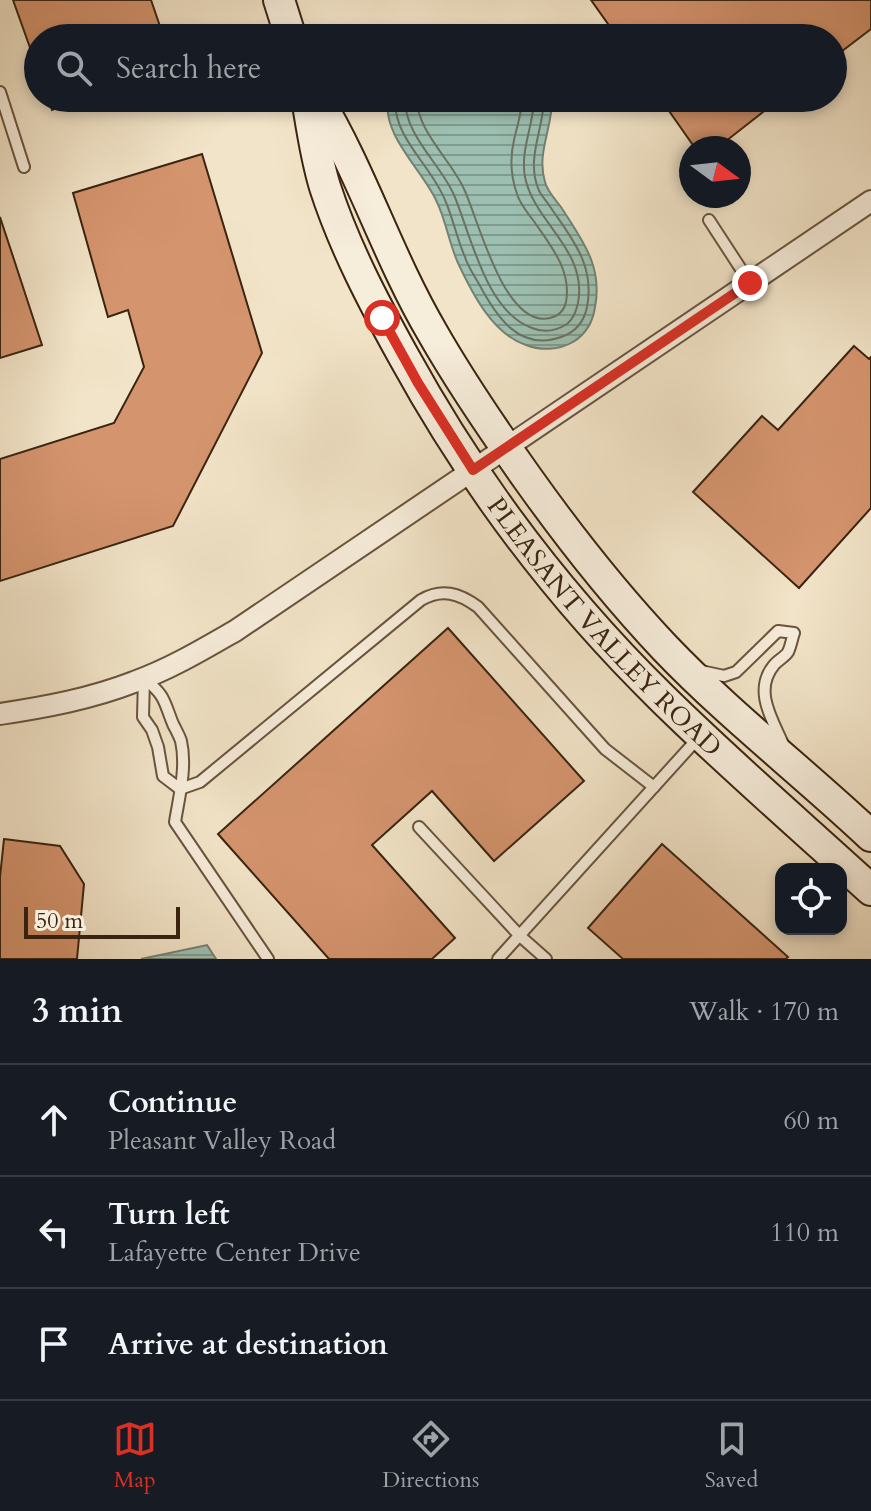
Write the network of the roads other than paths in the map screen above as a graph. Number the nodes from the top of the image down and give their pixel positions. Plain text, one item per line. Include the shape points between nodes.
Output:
1 (279, 0) edge
2 (287, 24) edge
3 (0, 92) edge
4 (309, 112) edge
5 (325, 112) edge
6 (24, 167) dead end
7 (871, 201) edge
8 (709, 220) dead end
9 (750, 283) junction
10 (506, 448) junction
11 (473, 470) junction
12 (683, 666) junction
13 (144, 678) junction
14 (0, 714) edge
15 (702, 735) junction
16 (796, 769) junction
17 (654, 787) junction
18 (180, 789) junction
19 (419, 827) dead end
20 (871, 836) edge
21 (871, 890) edge
22 (520, 936) junction
23 (268, 959) edge
24 (498, 959) edge
25 (546, 959) edge

1 - 2 main road
3 - 6 lane
4 - 11 main road, PLEASANT VALLEY ROAD via 325,187 349,246 382,318
5 - 10 main road, PLEASANT VALLEY ROAD via 431,331
7 - 9 street
8 - 9 lane
9 - 10 street
10 - 11 street
10 - 12 main road, PLEASANT VALLEY ROAD via 591,564
11 - 13 street via 235,631
11 - 15 main road, PLEASANT VALLEY ROAD via 565,592
12 - 16 main road, PLEASANT VALLEY ROAD
12 - 16 lane via 724,676 736,672 778,631 794,633 788,653 766,680 765,706
13 - 14 street via 50,707
13 - 18 lane via 160,692 180,738
13 - 18 lane via 143,717 158,747 163,776
15 - 17 lane
15 - 21 main road, PLEASANT VALLEY ROAD
16 - 20 main road, PLEASANT VALLEY ROAD
17 - 18 lane via 605,749 478,607 444,593 421,600 200,782
17 - 22 lane
18 - 23 lane via 175,822
19 - 22 lane
22 - 24 lane
22 - 25 lane

